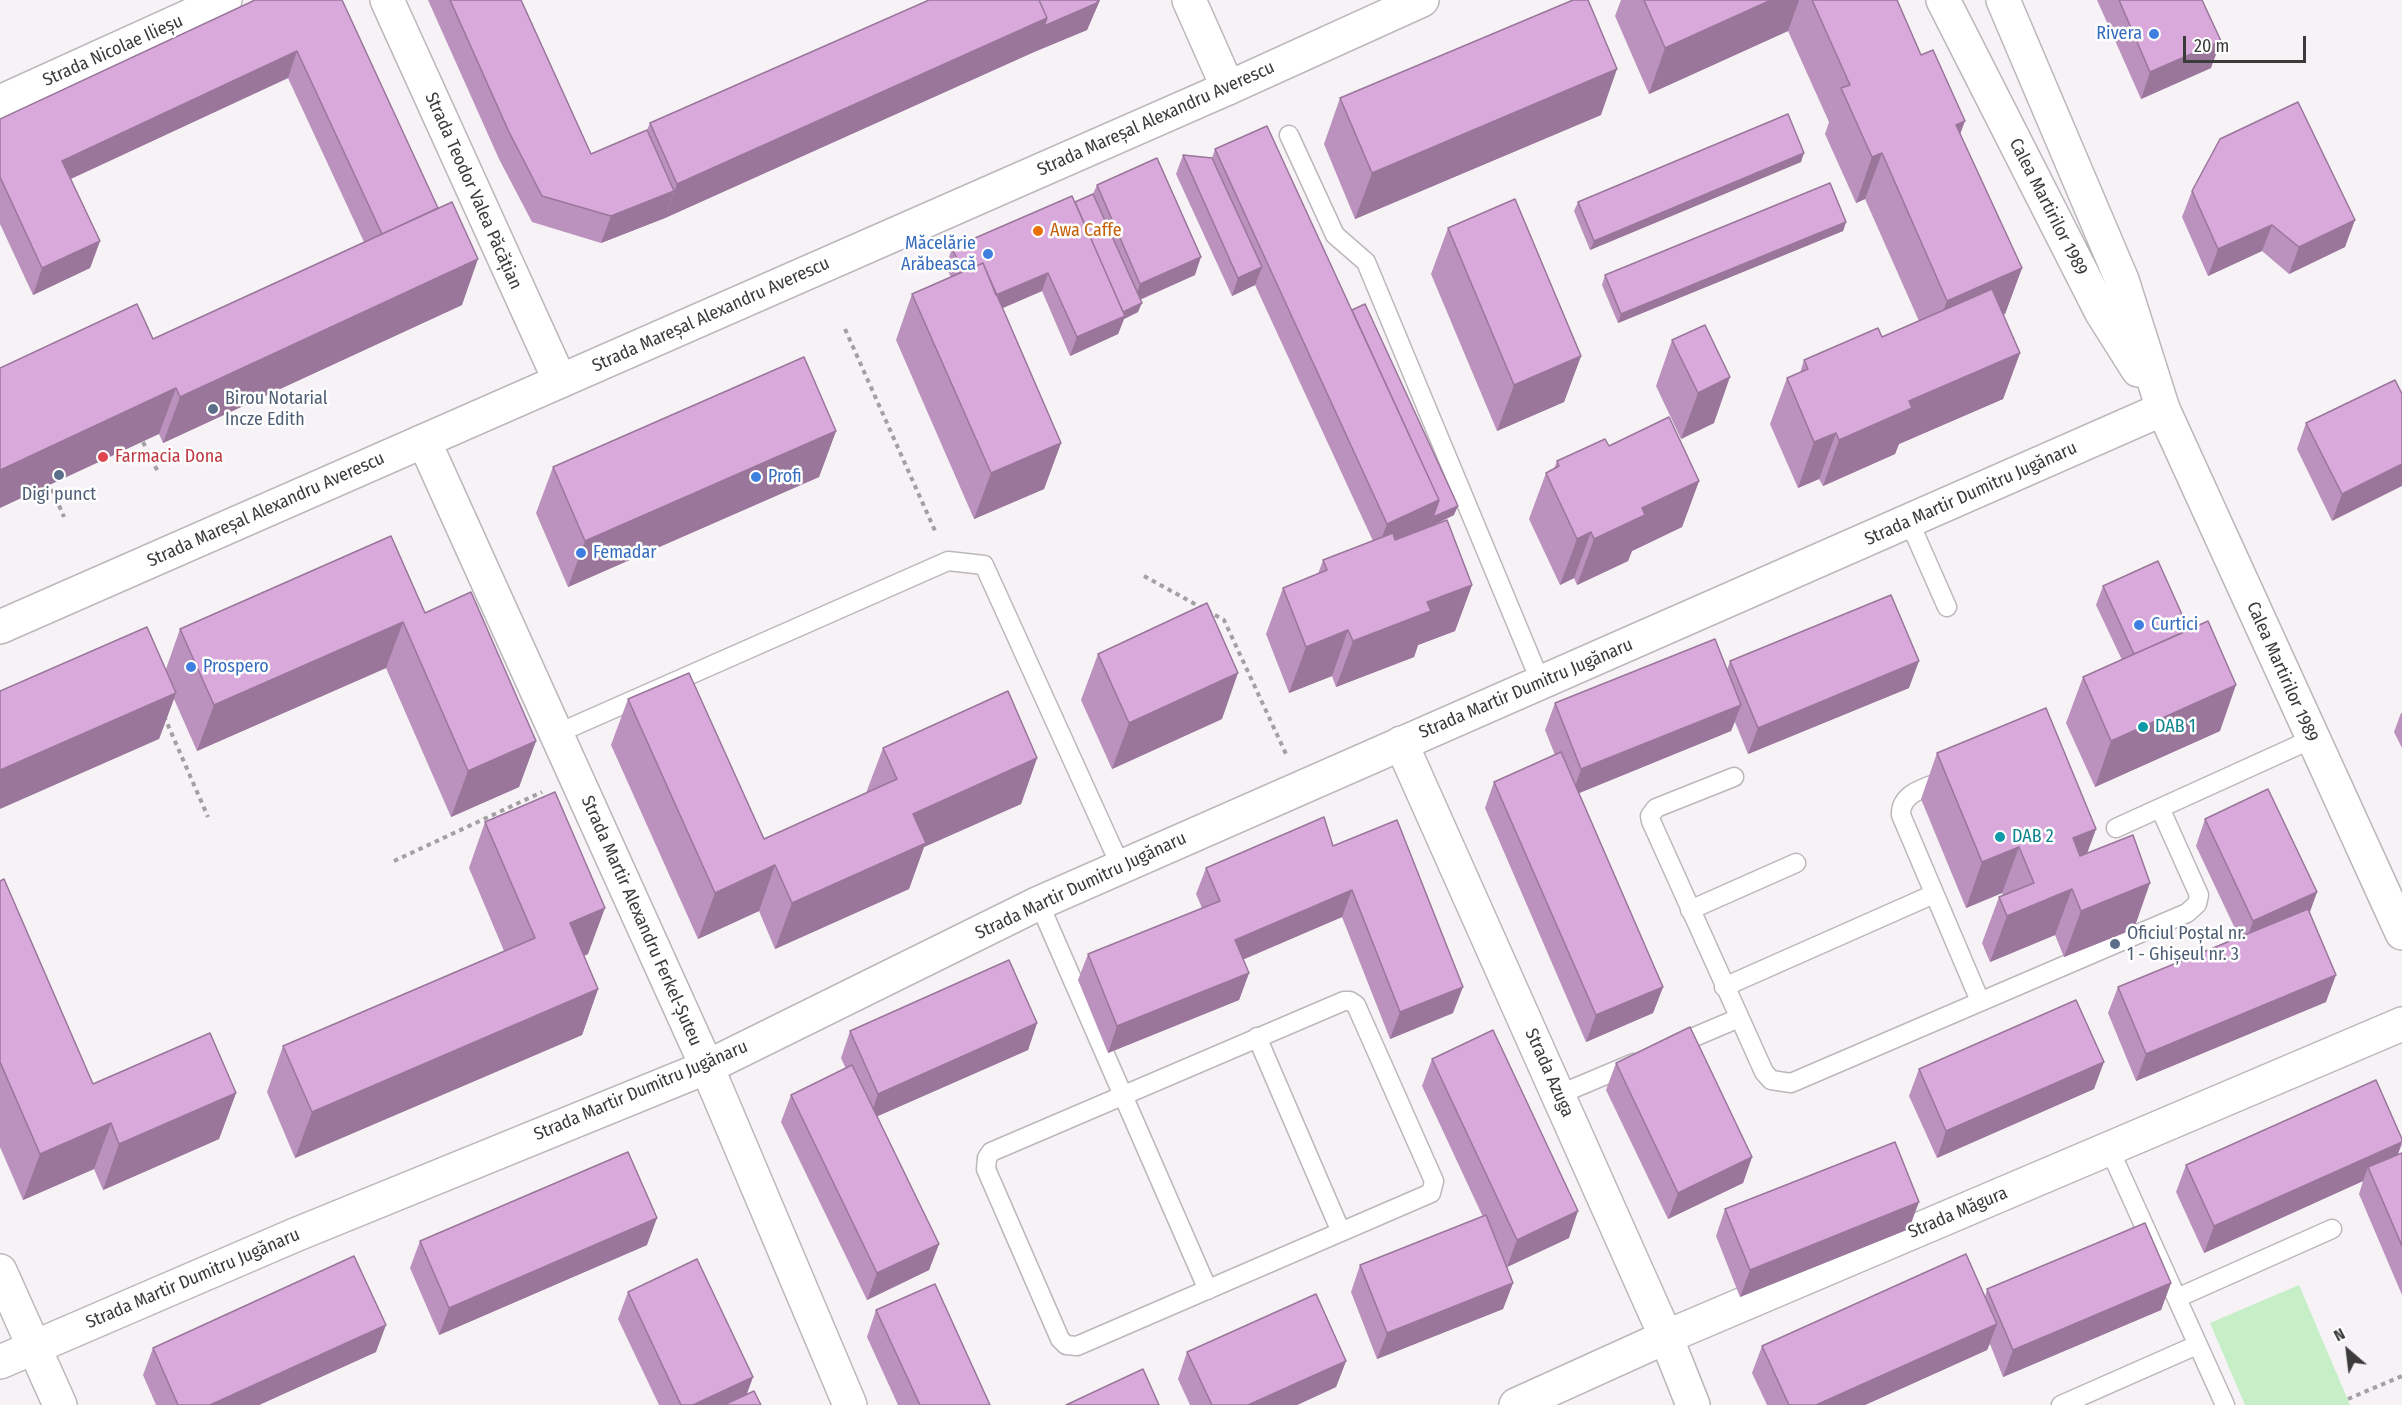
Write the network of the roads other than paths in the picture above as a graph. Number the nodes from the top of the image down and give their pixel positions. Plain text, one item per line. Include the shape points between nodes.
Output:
1 (225, 0) edge
2 (387, 0) edge
3 (1189, 0) edge
4 (1422, 0) edge
5 (1942, 0) edge
6 (2003, 0) edge
7 (1228, 88) junction
8 (0, 102) edge
9 (1289, 135) dead end
10 (560, 381) junction
11 (2163, 410) junction
12 (424, 441) junction
13 (1909, 521) junction
14 (1947, 607) dead end
15 (0, 627) edge
16 (1541, 683) junction
17 (556, 734) junction
18 (2312, 740) junction
19 (1401, 743) junction
20 (1960, 774) edge
21 (1734, 777) dead end
22 (2160, 808) junction
23 (2116, 828) dead end
24 (1796, 863) dead end
25 (1121, 867) junction
26 (1934, 894) junction
27 (1039, 903) junction
28 (1690, 910) junction
29 (2402, 933) edge
30 (1724, 987) junction
31 (1980, 1001) junction
32 (1739, 1018) junction
33 (2402, 1024) edge
34 (1257, 1037) junction
35 (707, 1067) junction
36 (1122, 1095) junction
37 (1558, 1095) junction
38 (2109, 1148) junction
39 (2332, 1229) dead end
40 (1341, 1232) junction
41 (0, 1271) edge
42 (1208, 1290) junction
43 (2177, 1298) junction
44 (1666, 1337) junction
45 (2197, 1345) junction
46 (35, 1348) junction
47 (0, 1362) edge
48 (60, 1405) edge
49 (850, 1405) edge
50 (1516, 1405) edge
51 (1693, 1405) edge
52 (2061, 1405) edge
53 (2225, 1405) edge

1 - 8 street, Strada Nicolae Ilieșu
2 - 10 street, Strada Teodor Valea Păcățian
3 - 7 street
4 - 7 street, Strada Mareșal Alexandru Averescu
5 - 11 street, Calea Martirilor 1989 via 2102,313
6 - 11 street, Calea Martirilor 1989 via 2122,280
7 - 10 street, Strada Mareșal Alexandru Averescu
9 - 16 lane via 1335,235 1366,262
10 - 12 street, Strada Mareșal Alexandru Averescu
11 - 13 street, Strada Martir Dumitru Jugănaru
11 - 18 street, Calea Martirilor 1989
12 - 15 street, Strada Mareșal Alexandru Averescu
12 - 17 street, Strada Martir Alexandru Ferkel-Șuteu
13 - 14 lane
13 - 16 street, Strada Martir Dumitru Jugănaru
16 - 19 street, Strada Martir Dumitru Jugănaru
17 - 25 lane via 948,561 984,565
17 - 35 street, Strada Martir Alexandru Ferkel-Șuteu
18 - 22 lane
18 - 29 street, Calea Martirilor 1989
19 - 25 street, Strada Martir Dumitru Jugănaru
19 - 37 street, Strada Azuga
20 - 26 lane via 1907,796 1900,806
21 - 28 lane via 1656,808 1650,816
22 - 23 lane
22 - 31 lane via 2199,895 2197,904 2187,913
24 - 28 lane
25 - 27 street, Strada Martir Dumitru Jugănaru
26 - 30 lane
26 - 31 lane
27 - 35 street, Strada Martir Dumitru Jugănaru
27 - 36 lane
28 - 30 lane
30 - 32 lane
31 - 32 lane via 1791,1083 1771,1080 1764,1072
32 - 37 lane
33 - 38 street, Strada Măgura
34 - 36 lane
34 - 40 lane
34 - 40 lane via 1344,1001 1356,1005 1434,1181 1431,1193
35 - 46 street, Strada Martir Dumitru Jugănaru via 295,1235
35 - 49 street, Strada Martir Alexandru Ferkel-Șuteu
36 - 42 lane
36 - 42 lane via 991,1152 987,1158 986,1170 1060,1339 1066,1345 1077,1346
37 - 44 street, Strada Azuga
38 - 43 lane
38 - 44 street, Strada Măgura
39 - 43 lane
40 - 42 lane
41 - 46 street
43 - 45 lane
44 - 50 street, Strada Măgura
44 - 51 street, Strada Azuga
45 - 52 lane
45 - 53 lane
46 - 47 street, Strada Martir Dumitru Jugănaru
46 - 48 street

